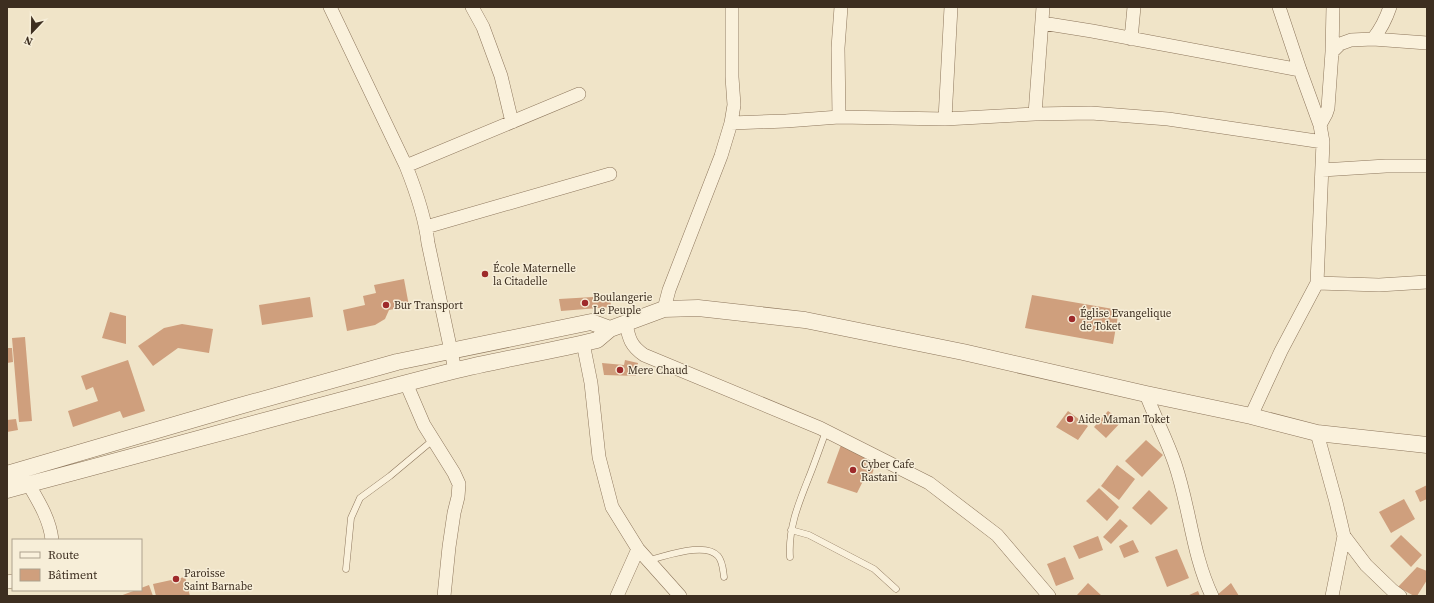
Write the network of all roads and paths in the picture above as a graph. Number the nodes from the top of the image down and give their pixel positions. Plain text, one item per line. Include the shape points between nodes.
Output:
1 (330, 7) edge
2 (472, 7) edge
3 (732, 7) edge
4 (841, 7) edge
5 (951, 7) edge
6 (1043, 7) edge
7 (1134, 7) edge
8 (1279, 7) edge
9 (1333, 7) edge
10 (1390, 7) edge
11 (1042, 23) junction
12 (1131, 39) junction
13 (1373, 39) junction
14 (1427, 43) edge
15 (1332, 52) junction
16 (1300, 70) junction
17 (579, 94) dead end
18 (1035, 114) junction
19 (839, 117) junction
20 (945, 119) junction
21 (512, 122) junction
22 (731, 123) junction
23 (1320, 125) junction
24 (1323, 142) junction
25 (406, 166) junction
26 (1427, 166) edge
27 (1322, 170) junction
28 (610, 174) dead end
29 (426, 227) junction
30 (1427, 282) edge
31 (1317, 283) junction
32 (664, 309) junction
33 (626, 324) junction
34 (610, 329) junction
35 (583, 343) junction
36 (451, 352) junction
37 (455, 370) junction
38 (406, 383) junction
39 (1146, 394) junction
40 (1251, 416) junction
41 (826, 431) junction
42 (1317, 433) junction
43 (433, 440) junction
44 (1427, 445) edge
45 (7, 474) edge
46 (29, 485) junction
47 (7, 490) edge
48 (791, 530) junction
49 (1344, 536) junction
50 (52, 539) edge
51 (638, 549) junction
52 (790, 557) dead end
53 (648, 560) junction
54 (346, 569) dead end
55 (724, 577) dead end
56 (896, 589) dead end
57 (444, 596) edge
58 (618, 596) edge
59 (680, 596) edge
60 (1049, 596) edge
61 (1212, 596) edge
62 (1332, 596) edge
63 (1400, 596) edge

1 - 25 street
2 - 21 street via 483,27 501,76
3 - 22 street via 734,105
4 - 19 street via 838,48
5 - 20 street
6 - 11 street
7 - 12 street
8 - 16 street
9 - 15 street
10 - 13 street via 1387,17
11 - 12 street
11 - 18 street
12 - 16 street
13 - 14 street
13 - 15 street via 1351,40 1340,44
15 - 23 street via 1328,108
16 - 23 street
17 - 21 street
18 - 20 street
18 - 24 street via 1091,113 1168,119
19 - 20 street
19 - 22 street
21 - 25 street
22 - 32 street
23 - 24 street
24 - 27 street
25 - 29 street via 416,189
26 - 27 street
27 - 31 street
28 - 29 street
29 - 36 street
30 - 31 street via 1379,285
31 - 40 street via 1281,351
32 - 33 street
32 - 39 street via 698,308 805,320 964,352
33 - 34 street
33 - 41 street via 628,338 644,355
34 - 35 street via 597,340
34 - 36 street via 591,322
35 - 37 street
35 - 51 street via 591,382 600,457 612,507
36 - 37 street
36 - 45 street via 397,362 327,381
37 - 38 street
38 - 43 street
38 - 46 street
39 - 40 street
39 - 61 street via 1175,464 1203,579
40 - 42 street
41 - 48 lane via 798,503
41 - 60 street via 929,483 997,535
42 - 44 street
42 - 49 street
43 - 54 lane via 360,498 351,518
43 - 57 street via 458,484
46 - 47 street
46 - 50 street via 51,530
48 - 52 lane
48 - 56 lane via 809,535 874,569
49 - 62 street
49 - 63 street via 1366,564
51 - 53 street
51 - 58 street
53 - 55 lane via 703,549 718,556
53 - 59 street

